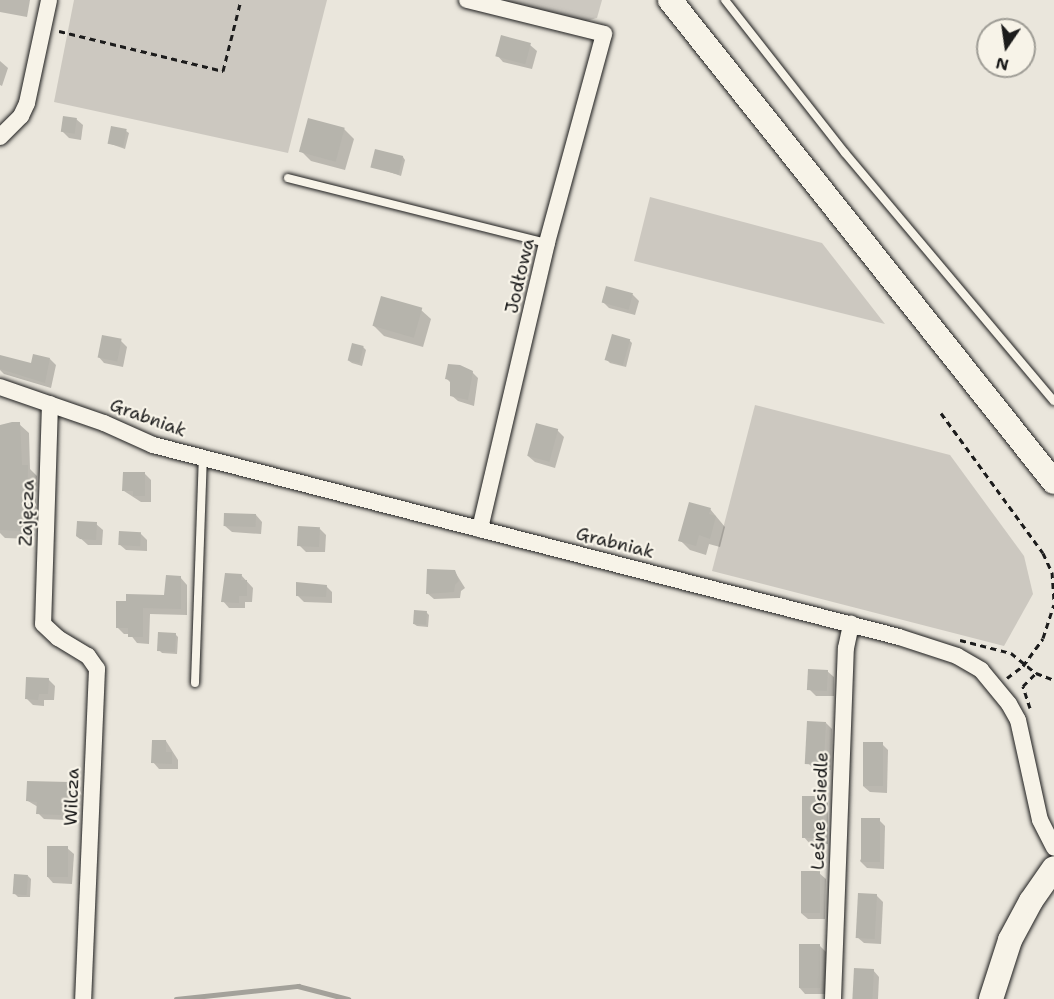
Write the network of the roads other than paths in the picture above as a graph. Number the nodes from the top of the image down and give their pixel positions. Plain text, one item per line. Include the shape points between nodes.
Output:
1 (49, 0) edge
2 (467, 0) edge
3 (670, 0) edge
4 (725, 0) edge
5 (0, 136) edge
6 (288, 178) dead end
7 (547, 243) junction
8 (0, 387) edge
9 (1054, 401) edge
10 (50, 404) junction
11 (203, 458) junction
12 (1054, 482) edge
13 (480, 529) junction
14 (43, 624) joint
15 (851, 624) junction
16 (195, 683) dead end
17 (1054, 848) edge
18 (1054, 868) edge
19 (83, 999) edge
20 (833, 999) edge
21 (991, 999) edge

1 - 5 street via 27,103 21,116
2 - 7 street, Jodłowa via 604,34
3 - 12 main road
4 - 9 lane via 845,153
6 - 7 lane
7 - 13 street, Jodłowa
8 - 10 street, Grabniak
10 - 11 street, Grabniak via 153,445
10 - 14 street, Zajęcza
11 - 13 street, Grabniak
11 - 16 lane
13 - 15 street, Grabniak
14 - 19 street, Wilcza via 57,638 88,656 97,669
15 - 17 street, Grabniak via 931,646 981,670 1018,720 1040,820
15 - 20 street, Leśne Osiedle via 846,648
18 - 21 main road via 1010,940

